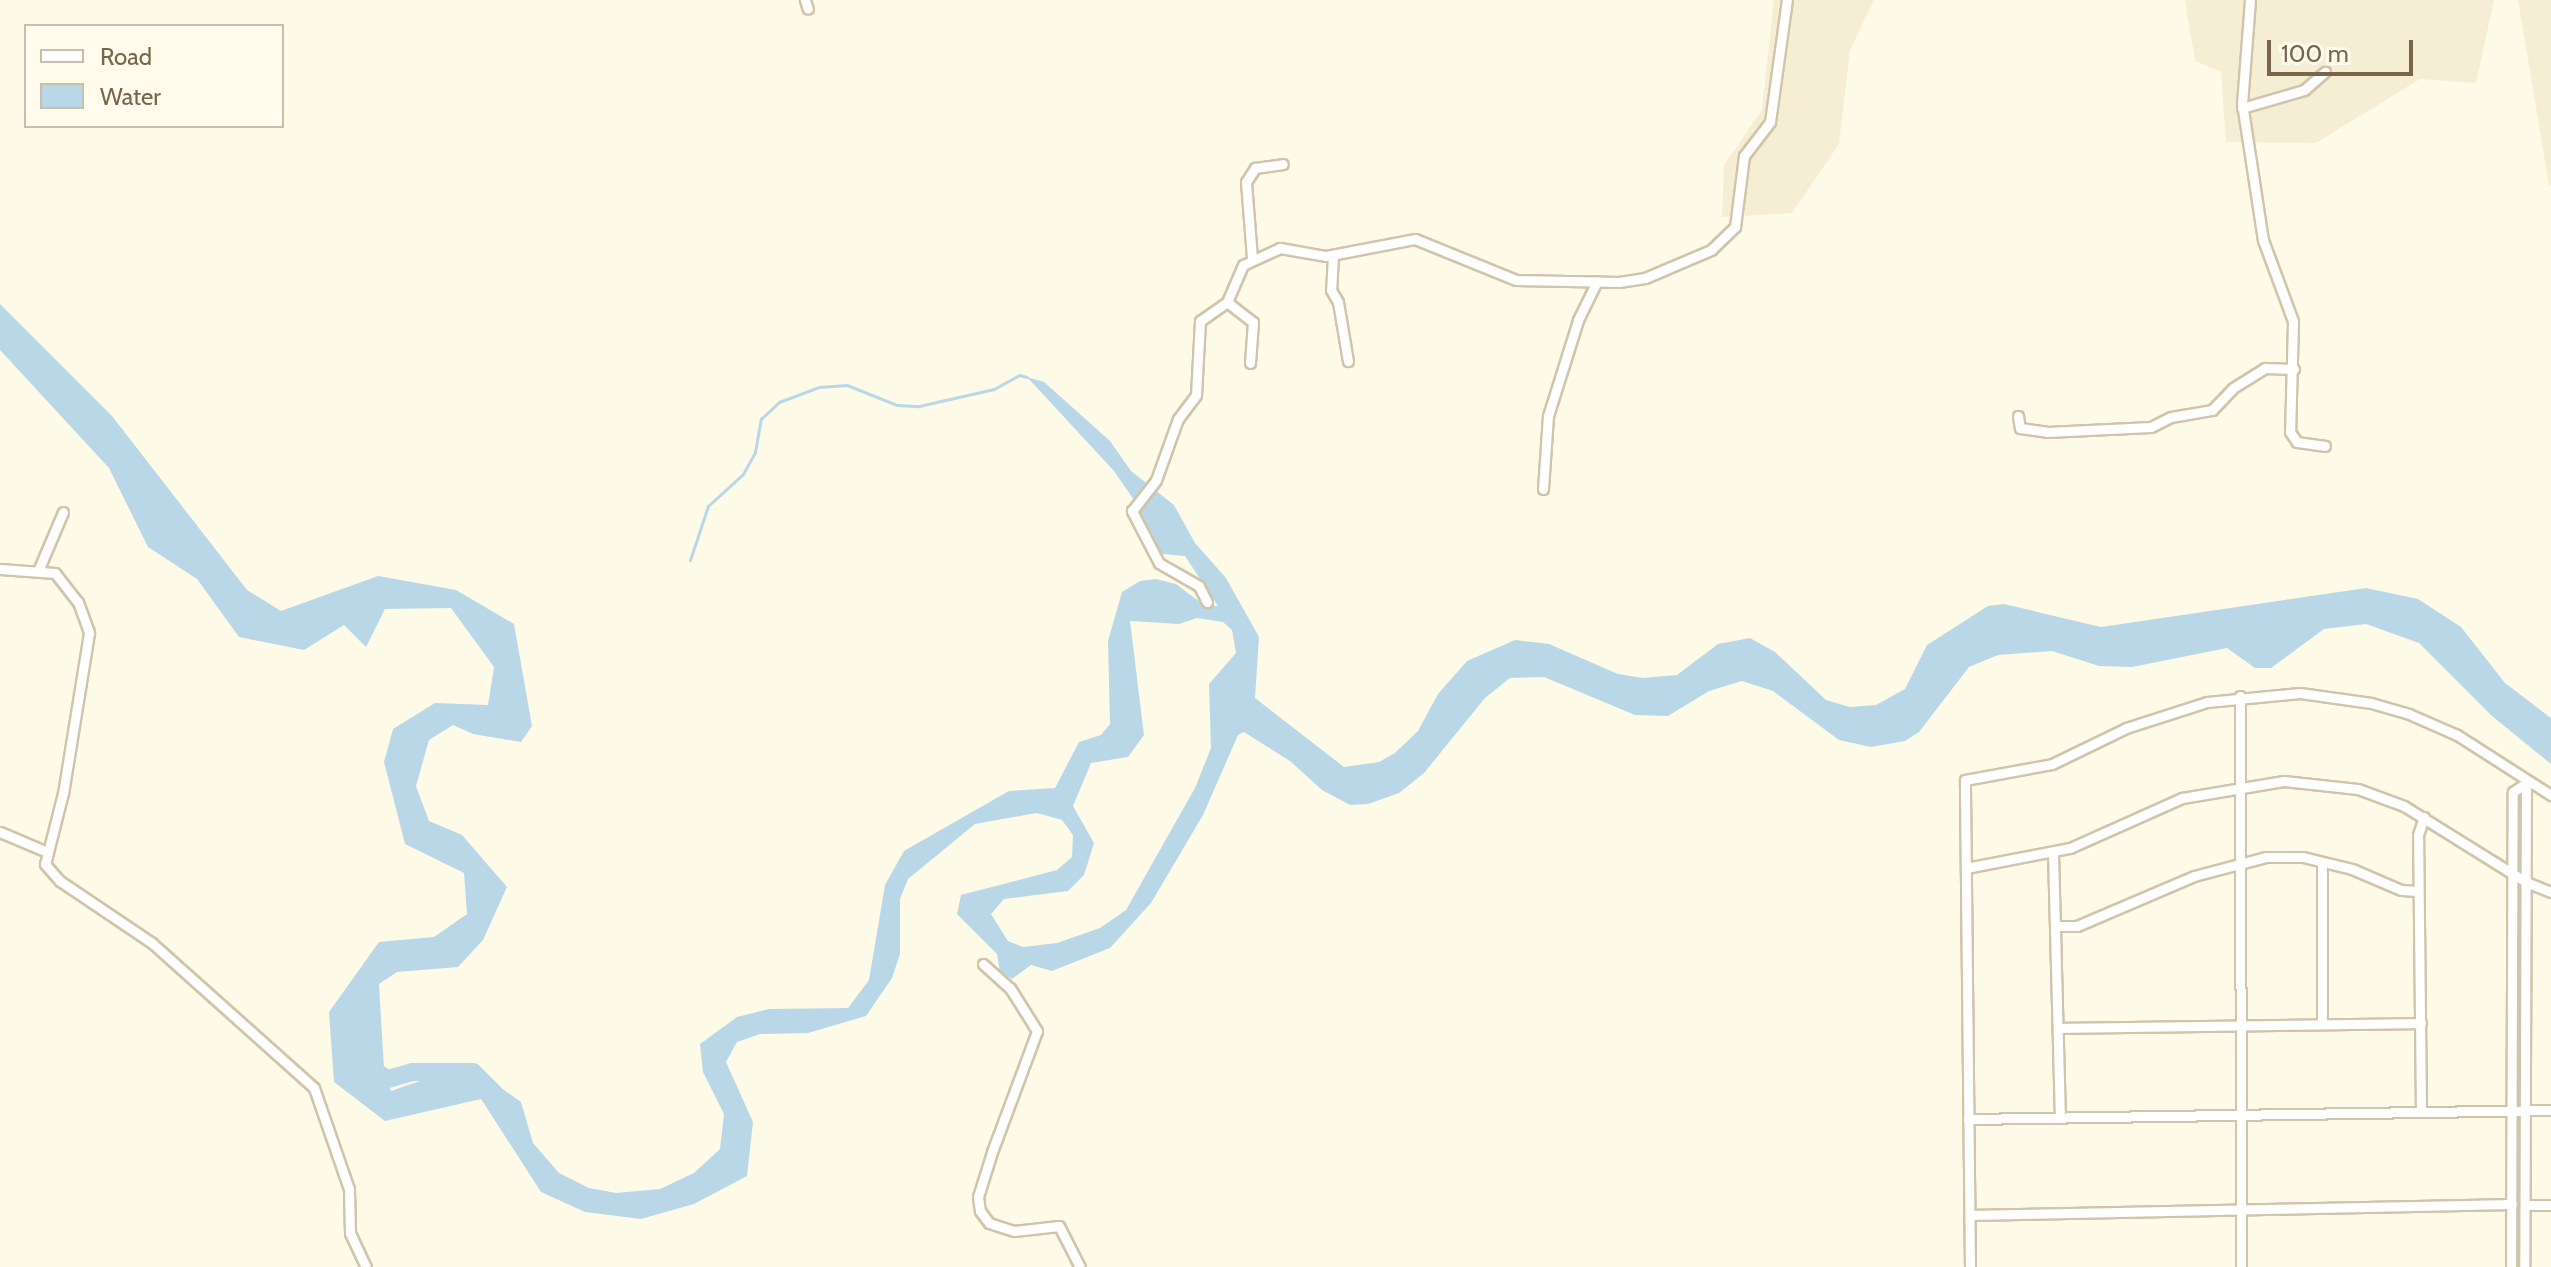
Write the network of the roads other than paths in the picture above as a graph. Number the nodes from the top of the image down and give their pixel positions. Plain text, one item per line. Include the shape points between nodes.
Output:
1 (1787, 0) edge
2 (2250, 0) edge
3 (2325, 72) dead end
4 (2242, 108) junction
5 (1283, 164) dead end
6 (1333, 255) junction
7 (1252, 258) junction
8 (1597, 281) junction
9 (1227, 302) junction
10 (1348, 361) dead end
11 (1250, 363) dead end
12 (2294, 369) junction
13 (2018, 416) dead end
14 (2325, 446) dead end
15 (1543, 489) dead end
16 (63, 512) dead end
17 (0, 569) edge
18 (38, 571) junction
19 (1207, 602) dead end
20 (2240, 696) junction
21 (2526, 783) junction
22 (2240, 785) junction
23 (2551, 795) edge
24 (2424, 817) junction
25 (0, 832) edge
26 (45, 851) junction
27 (2053, 853) junction
28 (2241, 862) junction
29 (2322, 862) junction
30 (1966, 868) junction
31 (2512, 870) junction
32 (2526, 882) junction
33 (2418, 891) junction
34 (2551, 892) edge
35 (2058, 926) junction
36 (983, 964) dead end
37 (2421, 1023) junction
38 (2322, 1024) junction
39 (2243, 1025) junction
40 (2059, 1028) junction
41 (2527, 1110) junction
42 (2551, 1110) edge
43 (2511, 1111) junction
44 (2421, 1112) junction
45 (2244, 1113) junction
46 (2060, 1116) junction
47 (1968, 1119) junction
48 (2512, 1204) junction
49 (2527, 1205) junction
50 (2551, 1205) edge
51 (2244, 1208) junction
52 (1970, 1215) junction
53 (366, 1267) edge
54 (1080, 1267) edge
55 (1970, 1267) edge
56 (2241, 1267) edge
57 (2511, 1267) edge
58 (2524, 1267) edge

1 - 8 street via 1773,112 1744,156 1738,215 1729,236 1711,250 1645,278
2 - 4 street
3 - 4 street via 2304,90
4 - 12 street via 2263,240 2293,321
5 - 7 street via 1255,168 1246,182
6 - 7 street via 1280,248
6 - 8 street via 1415,239 1516,280
6 - 10 street via 1331,290 1338,302
7 - 9 street via 1243,265
8 - 15 street via 1578,320 1548,416
9 - 11 street via 1253,322
9 - 19 street via 1200,321 1198,387 1178,419 1156,480 1132,507 1159,563 1199,586
12 - 13 street via 2265,368 2233,388 2212,410 2171,417 2151,427 2047,432 2020,428
12 - 14 street via 2290,432 2297,442
16 - 18 street
17 - 18 street
18 - 26 street via 52,571 63,580 82,609 89,637 63,793
20 - 21 street via 2300,693 2396,710 2457,735
20 - 22 street
20 - 30 street via 2161,714 2052,764 1965,780
21 - 23 street
21 - 31 street via 2513,792
21 - 32 street
22 - 24 street via 2284,781 2358,789
22 - 27 street via 2182,798 2108,834
22 - 28 street
24 - 31 street
24 - 33 street via 2418,835
25 - 26 street
26 - 53 street via 45,864 54,876 152,943 319,1094 349,1189 350,1233
27 - 30 street
27 - 35 street
28 - 29 street via 2266,857
28 - 35 street via 2194,876 2101,918
28 - 39 street
29 - 33 street
29 - 38 street
30 - 47 street
31 - 32 street
31 - 43 street
32 - 34 street
32 - 41 street
33 - 37 street
35 - 40 street
36 - 54 street via 1010,988 1037,1031 992,1152 978,1197 980,1211 989,1223 1014,1231 1059,1226
37 - 38 street
37 - 44 street
38 - 39 street
39 - 40 street
39 - 45 street
40 - 46 street
41 - 42 street
41 - 43 street
41 - 49 street
43 - 44 street
43 - 48 street
44 - 45 street
45 - 46 street
45 - 51 street
46 - 47 street
47 - 52 street
48 - 51 street
48 - 57 street
49 - 50 street
49 - 58 street
51 - 52 street
51 - 56 street
52 - 55 street

